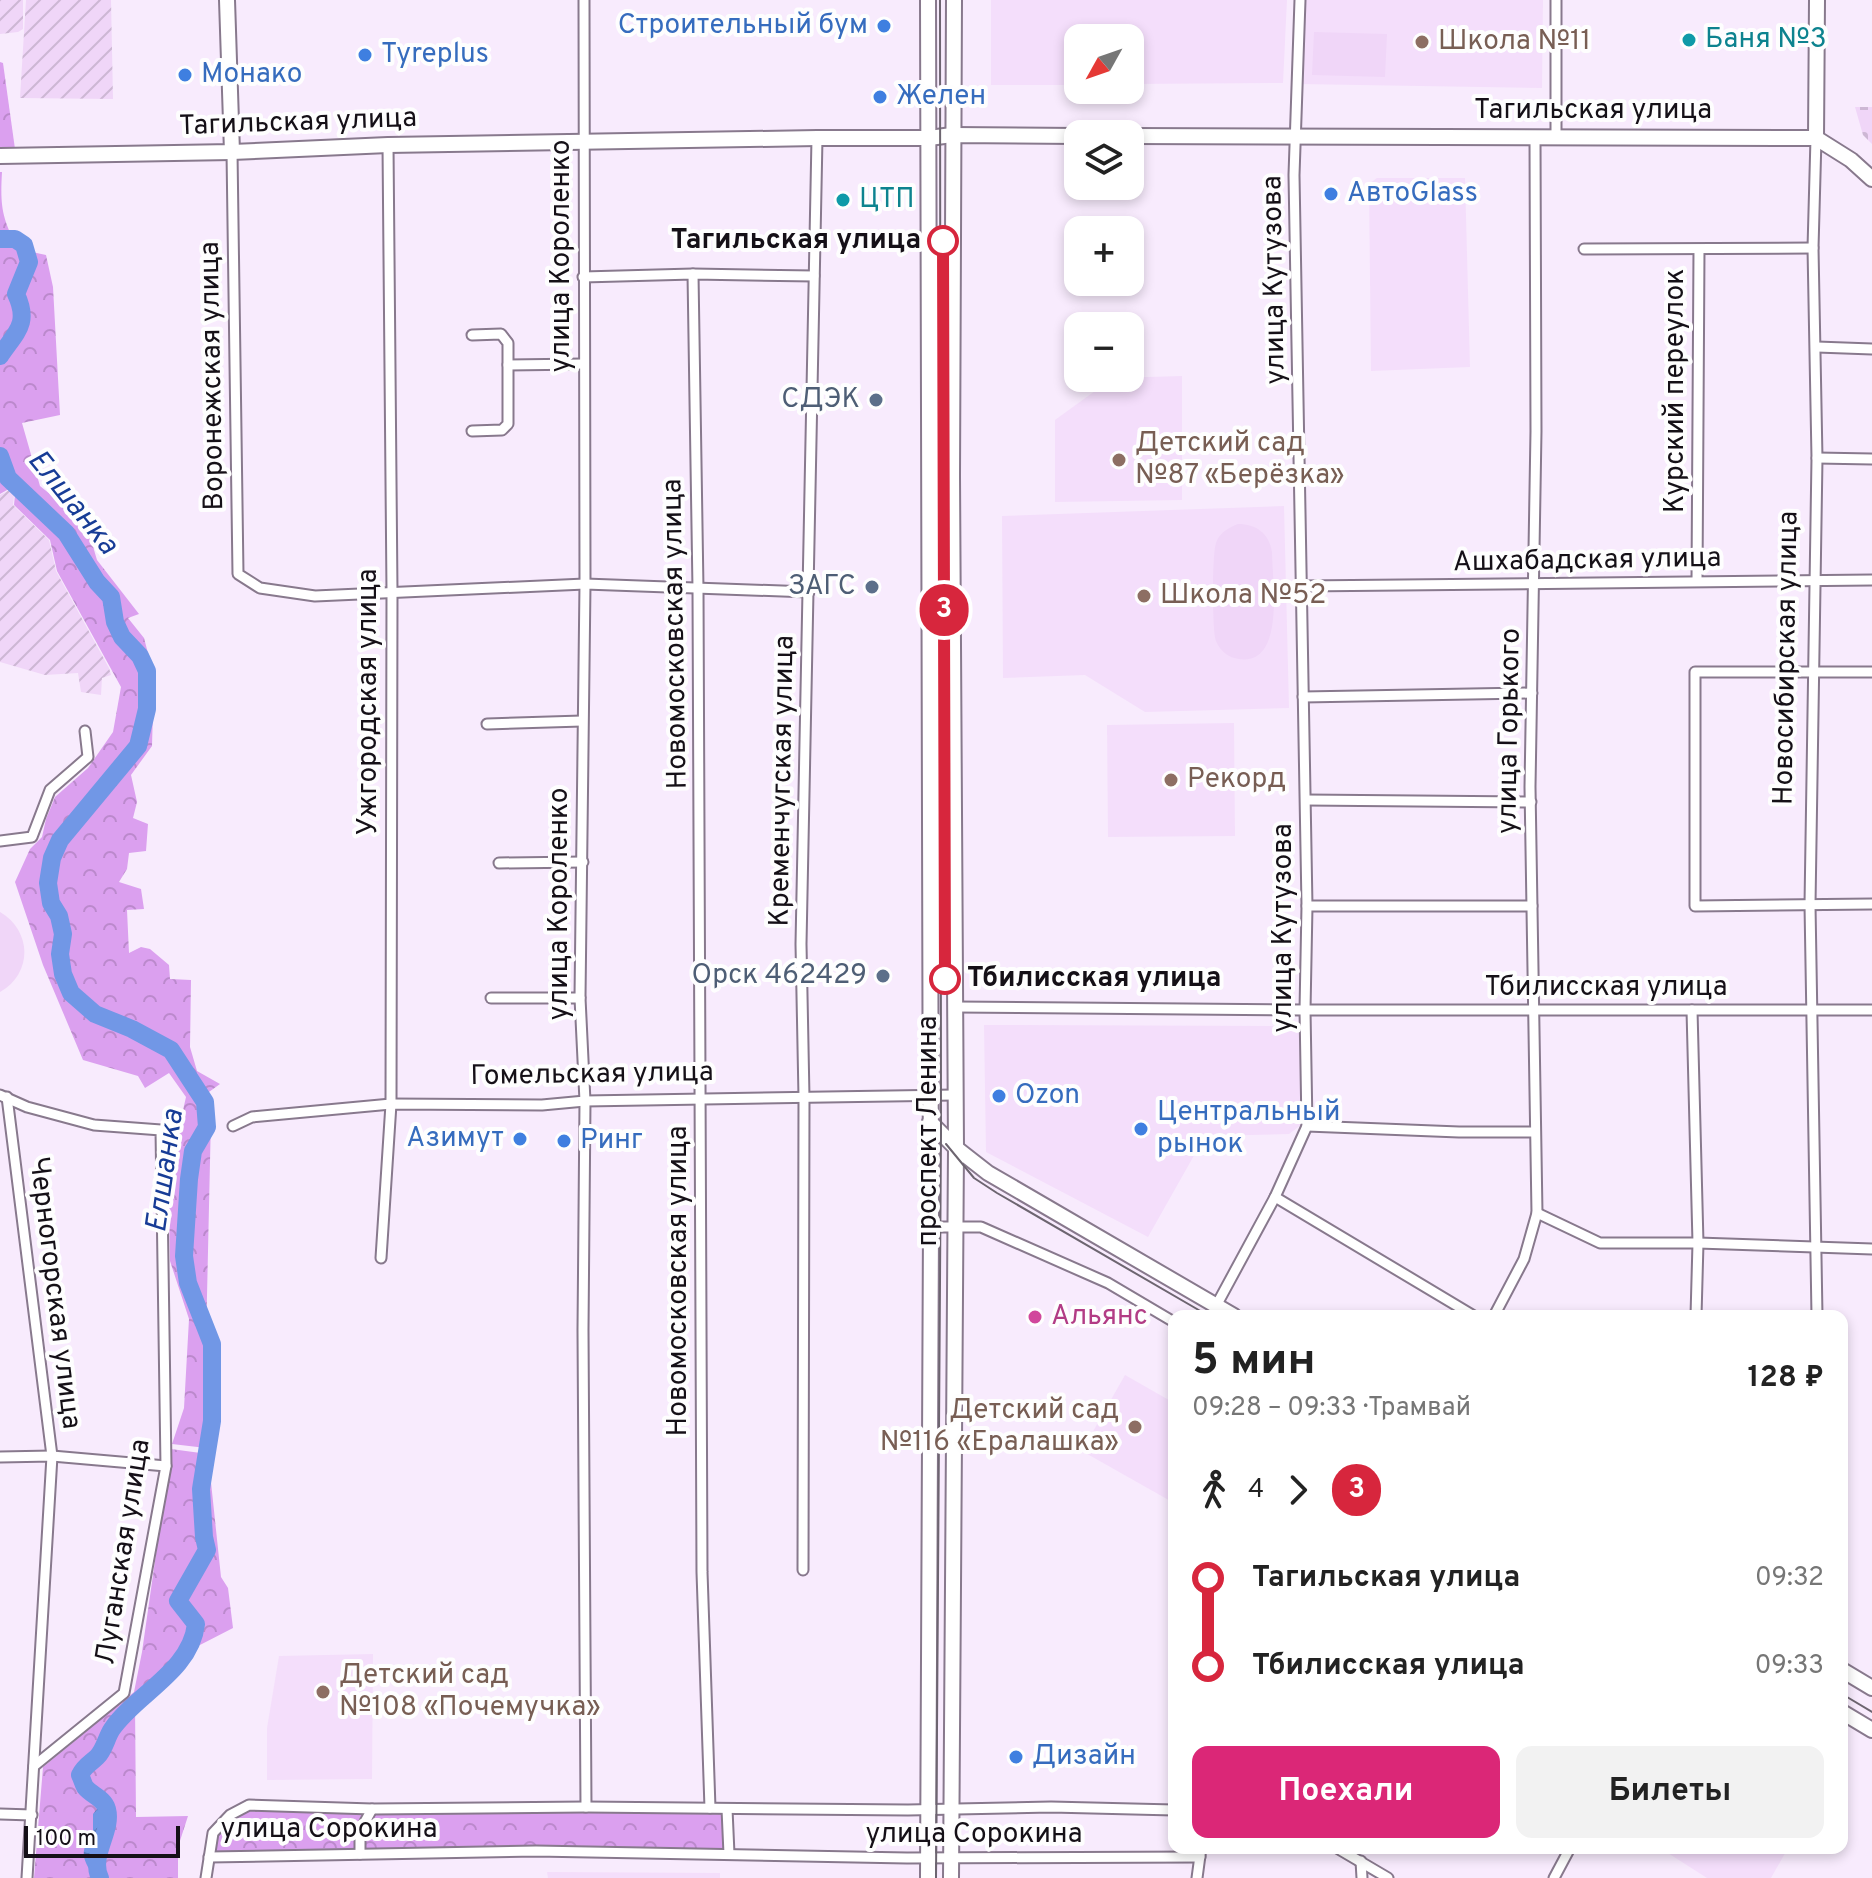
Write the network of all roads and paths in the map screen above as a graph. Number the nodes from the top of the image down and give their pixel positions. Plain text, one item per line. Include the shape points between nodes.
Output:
1 (227, 0) edge
2 (584, 0) edge
3 (928, 0) edge
4 (954, 0) edge
5 (1300, 0) edge
6 (1556, 0) edge
7 (1817, 0) edge
8 (952, 135) junction
9 (1064, 136) edge
10 (1144, 136) edge
11 (1294, 136) junction
12 (1535, 137) junction
13 (817, 138) junction
14 (929, 138) junction
15 (1556, 138) junction
16 (1816, 138) junction
17 (585, 143) junction
18 (388, 145) junction
19 (232, 152) junction
20 (4, 156) edge
21 (1872, 179) edge
22 (1813, 248) junction
23 (1584, 249) dead end
24 (1699, 250) junction
25 (693, 274) junction
26 (814, 276) junction
27 (583, 277) junction
28 (953, 305) junction
29 (929, 306) junction
30 (472, 335) dead end
31 (1817, 347) junction
32 (1872, 349) edge
33 (583, 364) junction
34 (508, 365) junction
35 (472, 431) dead end
36 (1817, 458) junction
37 (1872, 459) edge
38 (929, 476) junction
39 (952, 476) junction
40 (929, 534) junction
41 (953, 534) junction
42 (1872, 580) edge
43 (1697, 581) junction
44 (1814, 582) junction
45 (585, 584) junction
46 (1534, 584) junction
47 (1302, 586) junction
48 (698, 589) junction
49 (392, 592) junction
50 (809, 592) junction
51 (1813, 672) junction
52 (1872, 672) edge
53 (929, 678) junction
54 (954, 679) junction
55 (1532, 693) junction
56 (1303, 697) junction
57 (582, 721) junction
58 (487, 724) dead end
59 (85, 731) dead end
60 (1306, 800) junction
61 (1531, 802) junction
62 (0, 841) edge
63 (583, 862) junction
64 (499, 863) dead end
65 (930, 894) junction
66 (955, 894) junction
67 (1872, 904) edge
68 (1810, 905) junction
69 (1307, 906) junction
70 (1532, 906) junction
71 (491, 998) dead end
72 (580, 998) junction
73 (956, 1007) junction
74 (1534, 1009) junction
75 (1305, 1010) junction
76 (1692, 1010) junction
77 (1811, 1010) junction
78 (1872, 1010) edge
79 (954, 1095) junction
80 (4, 1096) edge
81 (931, 1096) junction
82 (804, 1097) junction
83 (701, 1099) junction
84 (585, 1101) junction
85 (391, 1104) junction
86 (930, 1122) junction
87 (233, 1126) dead end
88 (1307, 1126) junction
89 (1535, 1132) junction
90 (956, 1148) junction
91 (1275, 1197) junction
92 (1537, 1213) junction
93 (931, 1227) junction
94 (954, 1227) junction
95 (1698, 1243) junction
96 (1815, 1249) junction
97 (1872, 1249) edge
98 (381, 1258) dead end
99 (1216, 1306) junction
100 (1223, 1310) edge
101 (1464, 1310) edge
102 (1497, 1310) edge
103 (1696, 1310) edge
104 (1817, 1310) edge
105 (1168, 1318) edge
106 (52, 1456) junction
107 (0, 1457) edge
108 (166, 1466) junction
109 (803, 1570) dead end
110 (931, 1571) junction
111 (952, 1571) junction
112 (1848, 1674) edge
113 (1872, 1688) edge
114 (1848, 1716) edge
115 (1872, 1730) edge
116 (34, 1766) junction
117 (586, 1807) junction
118 (710, 1808) junction
119 (372, 1809) junction
120 (727, 1809) junction
121 (928, 1809) junction
122 (951, 1809) junction
123 (1168, 1810) edge
124 (0, 1814) edge
125 (32, 1815) junction
126 (1168, 1853) edge
127 (360, 1854) junction
128 (729, 1854) junction
129 (1200, 1854) edge
130 (1348, 1854) edge
131 (1567, 1854) edge
132 (209, 1857) junction
133 (951, 1857) junction
134 (928, 1858) junction
135 (1361, 1861) junction
136 (27, 1878) edge
137 (206, 1878) edge
138 (928, 1878) edge
139 (951, 1878) edge
140 (1197, 1878) edge
141 (1362, 1878) edge
142 (1388, 1878) edge
143 (1554, 1878) edge

1 - 19 main road
2 - 17 street, улица Короленко
3 - 14 main road, проспект Ленина
4 - 8 main road, проспект Ленина
5 - 11 street, улица Кутузова
6 - 15 street
7 - 16 main road, Новосибирская улица
8 - 9 main road, Тагильская улица
8 - 14 main road, Тагильская улица
8 - 28 main road, проспект Ленина
10 - 11 main road, Тагильская улица
11 - 12 main road, Тагильская улица
11 - 47 street, улица Кутузова
12 - 15 main road, Тагильская улица
12 - 46 street, улица Горького
13 - 14 main road, Тагильская улица
13 - 17 main road, Тагильская улица
13 - 26 street, Кременчугская улица
14 - 29 main road, проспект Ленина
15 - 16 main road, Тагильская улица
16 - 21 main road
16 - 22 street, Новосибирская улица
17 - 18 main road, Тагильская улица
17 - 27 street, улица Короленко
18 - 19 main road, Тагильская улица
18 - 49 street, Ужгородская улица
19 - 20 main road, Тагильская улица
19 - 49 street, Воронежская улица via 238,574 260,588 315,596
22 - 24 street
22 - 31 street, Новосибирская улица
23 - 24 street
24 - 43 street, Курский переулок
25 - 26 street
25 - 27 street
25 - 48 street, Новомосковская улица
26 - 50 street, Кременчугская улица
27 - 33 street, улица Короленко
28 - 29 street
28 - 39 main road, проспект Ленина
29 - 38 main road, проспект Ленина
30 - 34 street via 501,334 508,343
31 - 32 street
31 - 36 street, Новосибирская улица
33 - 34 street
33 - 45 street, улица Короленко
34 - 35 street via 508,424 502,430
36 - 37 street
36 - 44 street, Новосибирская улица
38 - 39 street
38 - 40 main road, проспект Ленина
39 - 41 main road, проспект Ленина
40 - 41 street
40 - 53 main road, проспект Ленина
41 - 54 main road, проспект Ленина
42 - 44 street, Ашхабадская улица
43 - 44 street, Ашхабадская улица
43 - 46 street, Ашхабадская улица
44 - 51 street, Новосибирская улица
45 - 48 street
45 - 49 street
45 - 57 street, улица Короленко
46 - 47 street, Ашхабадская улица
46 - 55 street, улица Горького
47 - 56 street, улица Кутузова
48 - 50 street
48 - 83 street, Новомосковская улица
49 - 85 street, Ужгородская улица
50 - 82 street, Кременчугская улица via 801,944
51 - 52 street
51 - 68 street, Новосибирская улица
51 - 68 street via 1695,672 1695,906
53 - 54 street
53 - 65 main road, проспект Ленина
54 - 66 main road, проспект Ленина
55 - 56 street
55 - 61 street, улица Горького
56 - 60 street, улица Кутузова
57 - 58 street
57 - 63 street, улица Короленко
59 - 62 street via 88,757 50,790 32,837
60 - 61 street
60 - 69 street, улица Кутузова
61 - 70 street, улица Горького
63 - 64 street
63 - 72 street, улица Короленко
65 - 66 street
65 - 81 main road, проспект Ленина
66 - 73 main road, проспект Ленина
67 - 68 street
68 - 77 street, Новосибирская улица
69 - 70 street
69 - 75 street, улица Кутузова
70 - 74 street, улица Горького
71 - 72 street
72 - 84 street, улица Короленко
73 - 75 street, Тбилисская улица
73 - 79 main road, проспект Ленина
74 - 75 street, Тбилисская улица
74 - 76 street, Тбилисская улица
74 - 89 street, улица Горького
75 - 88 street, улица Кутузова
76 - 77 street, Тбилисская улица
76 - 95 street
77 - 78 street, Тбилисская улица
77 - 96 street, Новосибирская улица
79 - 81 street, Гомельская улица
79 - 90 main road, проспект Ленина
80 - 106 street, Черногорская улица
80 - 108 street, Луганская улица via 94,1125 161,1130
81 - 82 street, Гомельская улица
81 - 86 main road, проспект Ленина
82 - 83 street, Гомельская улица
82 - 109 street, Кременчугская улица
83 - 84 street, Гомельская улица
83 - 118 street, Новомосковская улица via 702,1556
84 - 85 street, Гомельская улица
84 - 117 street, улица Короленко
85 - 87 street, Гомельская улица via 252,1117
85 - 98 street, Ужгородская улица
86 - 90 main road
86 - 93 main road, проспект Ленина
88 - 89 street
88 - 91 street, улица Кутузова
89 - 92 street, улица Горького
90 - 94 main road, проспект Ленина
90 - 99 main road via 988,1173
91 - 99 street, улица Кутузова
91 - 101 street
92 - 95 street via 1600,1243
92 - 102 street, улица Горького via 1524,1259
93 - 94 street
93 - 110 main road, проспект Ленина
94 - 105 street via 981,1227 1108,1283
94 - 111 main road, проспект Ленина
95 - 96 street
95 - 103 street
96 - 97 street
96 - 104 street, Новосибирская улица
99 - 100 main road
106 - 107 street
106 - 108 street
106 - 116 street, Черногорская улица
108 - 116 street, Луганская улица via 124,1693
110 - 111 street
110 - 121 main road, проспект Ленина
111 - 122 main road, проспект Ленина
112 - 113 main road
114 - 115 main road
116 - 125 street, Черногорская улица
117 - 118 street, улица Сорокина
117 - 119 street, улица Сорокина
118 - 120 street, улица Сорокина
119 - 127 street via 360,1831
119 - 132 street, улица Сорокина via 249,1805 213,1833
120 - 121 street, улица Сорокина
120 - 128 street
121 - 122 street, улица Сорокина
121 - 134 main road, проспект Ленина
122 - 123 street, улица Сорокина
122 - 133 main road, проспект Ленина
124 - 125 street
125 - 136 street, Черногорская улица
126 - 133 street, улица Сорокина
127 - 128 street, улица Сорокина
127 - 132 street, улица Сорокина
128 - 134 street, улица Сорокина
129 - 140 street
130 - 135 street
131 - 143 street
132 - 137 street
133 - 134 street, улица Сорокина
133 - 139 main road, проспект Ленина
134 - 138 main road, проспект Ленина
135 - 141 street
135 - 142 street

